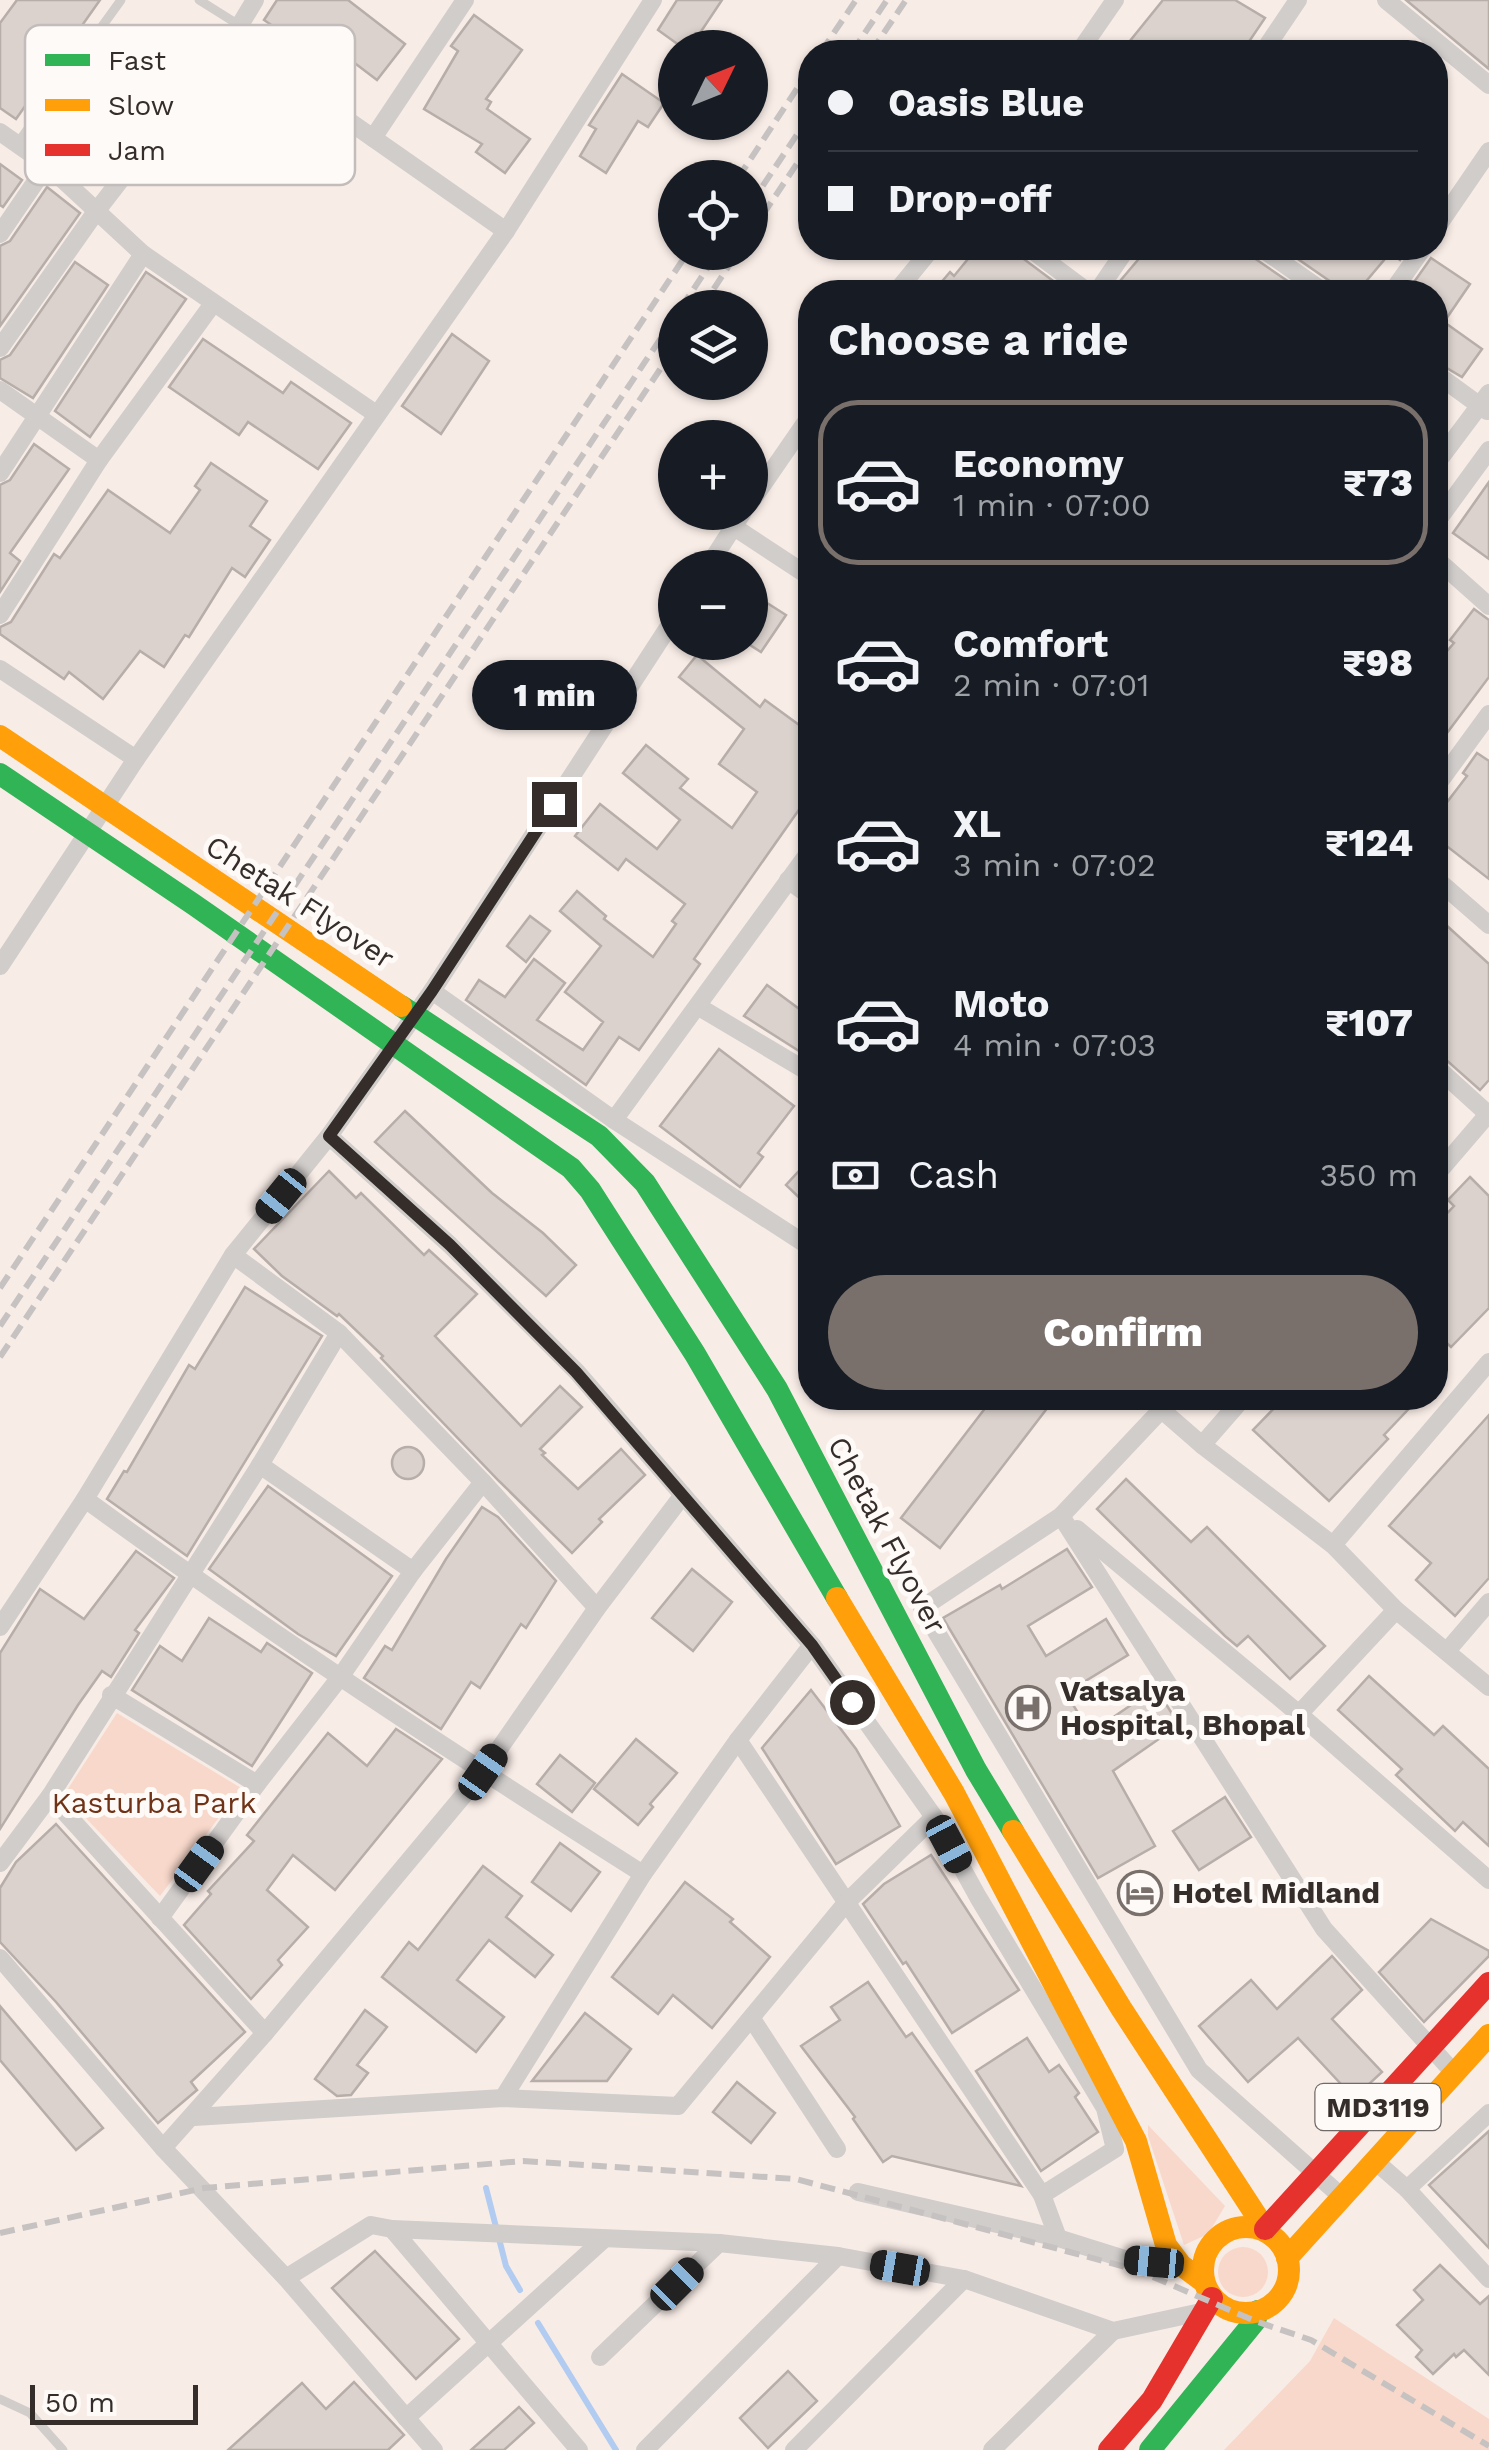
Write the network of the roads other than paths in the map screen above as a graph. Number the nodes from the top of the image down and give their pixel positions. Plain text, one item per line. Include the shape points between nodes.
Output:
1 (122, 0) edge
2 (200, 0) edge
3 (255, 0) edge
4 (465, 0) edge
5 (654, 0) edge
6 (1115, 0) edge
7 (1298, 0) edge
8 (1386, 0) edge
9 (104, 25) edge
10 (227, 25) edge
11 (239, 25) edge
12 (1087, 40) edge
13 (1271, 40) edge
14 (1434, 40) edge
15 (1448, 51) edge
16 (1489, 85) edge
17 (355, 124) edge
18 (0, 132) edge
19 (25, 133) edge
20 (373, 138) junction
21 (17, 144) junction
22 (25, 150) edge
23 (1489, 151) edge
24 (33, 185) edge
25 (67, 185) edge
26 (117, 185) edge
27 (1448, 203) edge
28 (1452, 206) junction
29 (1448, 212) edge
30 (95, 214) junction
31 (506, 231) junction
32 (0, 234) edge
33 (143, 254) junction
34 (922, 260) edge
35 (1044, 260) edge
36 (1278, 260) edge
37 (906, 280) edge
38 (1072, 280) edge
39 (1307, 280) edge
40 (212, 305) junction
41 (0, 348) edge
42 (1448, 381) edge
43 (0, 390) edge
44 (1486, 404) edge
45 (376, 414) junction
46 (37, 416) junction
47 (798, 433) edge
48 (1448, 450) edge
49 (1489, 450) edge
50 (99, 460) junction
51 (0, 474) edge
52 (768, 477) edge
53 (1448, 506) edge
54 (751, 530) edge
55 (798, 568) edge
56 (1448, 570) edge
57 (1489, 606) edge
58 (0, 615) edge
59 (658, 643) edge
60 (0, 669) edge
61 (1489, 714) edge
62 (0, 736) edge
63 (136, 759) junction
64 (1448, 770) edge
65 (0, 774) edge
66 (798, 867) edge
67 (788, 880) junction
68 (798, 887) edge
69 (1448, 889) edge
70 (1488, 922) edge
71 (0, 966) edge
72 (432, 991) junction
73 (699, 1008) junction
74 (798, 1065) edge
75 (1448, 1077) edge
76 (1489, 1113) edge
77 (614, 1120) junction
78 (329, 1136) junction
79 (1448, 1161) edge
80 (798, 1238) edge
81 (232, 1255) junction
82 (338, 1333) junction
83 (1489, 1362) edge
84 (1149, 1410) edge
85 (1161, 1410) edge
86 (1232, 1410) edge
87 (1202, 1444) junction
88 (260, 1465) junction
89 (483, 1482) junction
90 (683, 1496) junction
91 (85, 1499) junction
92 (1061, 1516) junction
93 (1333, 1546) junction
94 (413, 1571) junction
95 (188, 1574) junction
96 (1489, 1602) edge
97 (597, 1608) junction
98 (1396, 1610) junction
99 (0, 1627) edge
100 (812, 1645) junction
101 (1447, 1651) junction
102 (341, 1676) junction
103 (1489, 1688) edge
104 (111, 1695) junction
105 (1298, 1714) junction
106 (738, 1740) junction
107 (483, 1772) junction
108 (257, 1784) junction
109 (50, 1796) junction
110 (934, 1816) junction
111 (0, 1862) edge
112 (643, 1874) junction
113 (1489, 1880) edge
114 (846, 1903) junction
115 (160, 1918) junction
116 (0, 1958) edge
117 (1489, 1983) edge
118 (752, 2019) junction
119 (265, 2034) junction
120 (1489, 2035) edge
121 (1432, 2048) junction
122 (1454, 2073) junction
123 (502, 2098) junction
124 (1489, 2113) edge
125 (194, 2117) junction
126 (163, 2148) junction
127 (837, 2149) dead end
128 (1375, 2160) junction
129 (1314, 2174) junction
130 (1407, 2189) junction
131 (858, 2192) dead end
132 (1042, 2195) junction
133 (1342, 2197) junction
134 (392, 2229) junction
135 (1265, 2230) junction
136 (1058, 2238) junction
137 (604, 2239) junction
138 (719, 2243) junction
139 (838, 2256) junction
140 (1287, 2258) junction
141 (1180, 2265) junction
142 (286, 2278) junction
143 (964, 2279) junction
144 (1489, 2279) edge
145 (1206, 2297) junction
146 (1258, 2312) junction
147 (1112, 2332) junction
148 (487, 2344) junction
149 (600, 2358) dead end
150 (0, 2399) edge
151 (406, 2418) junction
152 (63, 2450) edge
153 (434, 2450) edge
154 (579, 2450) edge
155 (645, 2450) edge
156 (794, 2450) edge
157 (992, 2450) edge
158 (1109, 2450) edge
159 (1150, 2450) edge

1 - 9 lane
2 - 10 lane
3 - 11 street
4 - 20 street
5 - 31 street
6 - 12 street
7 - 13 street
8 - 14 street
15 - 16 street
17 - 20 street
18 - 21 street
19 - 21 lane
20 - 31 street
21 - 22 street
23 - 28 street
24 - 32 street
25 - 30 street
26 - 30 street
27 - 28 street
28 - 29 street
30 - 33 street
30 - 41 street
31 - 45 street
33 - 40 street
33 - 46 street
34 - 37 street
35 - 38 street
36 - 39 street
40 - 45 street
40 - 50 street
42 - 44 street
43 - 46 street
44 - 48 street
45 - 63 street
46 - 50 street
46 - 51 street
47 - 52 street
49 - 53 street
50 - 58 street
54 - 55 street
56 - 57 street
59 - 72 street
60 - 63 street
61 - 64 street
62 - 135 main road, Chetak Flyover via 599,1136 645,1183 777,1389 976,1770
63 - 71 street
65 - 141 main road, Chetak Flyover via 571,1168 590,1190 696,1354 954,1793 1136,2142 1166,2245
66 - 67 street
67 - 68 street
67 - 73 street
69 - 70 street
72 - 77 street
72 - 78 street
73 - 74 street
73 - 77 street
75 - 76 street
76 - 79 street
77 - 80 street
78 - 81 street
78 - 90 street via 562,1358
81 - 82 street
81 - 91 street
82 - 88 street
82 - 89 street
83 - 93 street
84 - 92 street
85 - 87 street
86 - 87 street
87 - 93 street
88 - 94 street
88 - 95 street
89 - 94 street
89 - 97 street
90 - 97 street
90 - 100 street
91 - 95 street
91 - 99 street
92 - 105 street
92 - 121 street via 1324,1929
92 - 129 street via 922,1608 1199,2070
93 - 98 street
94 - 102 street
95 - 102 street
95 - 104 street
96 - 101 street
97 - 107 street
98 - 101 street
98 - 105 street
100 - 106 street
100 - 110 street
101 - 103 street
102 - 107 street
102 - 108 street
104 - 108 street
104 - 109 street
105 - 113 street
106 - 112 street
106 - 114 street
107 - 112 street
107 - 119 street
108 - 115 street
109 - 111 street
109 - 115 street
110 - 114 street
110 - 132 street via 1105,2108 1115,2149
112 - 123 street
114 - 118 street
114 - 132 street
115 - 119 street
116 - 126 street
117 - 121 main road, MD3119
118 - 123 street via 678,2106
118 - 127 street
119 - 125 street
120 - 122 main road, MD3119
121 - 122 street
121 - 129 main road, MD3119
122 - 128 main road, MD3119
123 - 125 street
124 - 130 street
125 - 126 street
126 - 142 street
128 - 130 street
128 - 133 main road, MD3119
129 - 133 street
129 - 135 main road, MD3119
130 - 144 street
131 - 136 street
132 - 136 street
133 - 140 main road, MD3119
134 - 137 street
134 - 142 street via 371,2225
134 - 148 street
135 - 140 main road
135 - 145 main road via 1233,2228 1218,2236 1202,2266
136 - 141 street via 1128,2260
137 - 138 street
137 - 148 street
138 - 139 street
138 - 149 street
139 - 143 street
139 - 155 street
140 - 146 main road via 1284,2290
141 - 145 main road, Chetak Flyover
142 - 151 street
143 - 147 street
143 - 156 street
145 - 146 main road via 1241,2313
145 - 147 street
145 - 158 main road via 1152,2400
146 - 159 main road
147 - 157 street
148 - 151 street
148 - 154 street
150 - 152 lane via 30,2413
151 - 153 street

